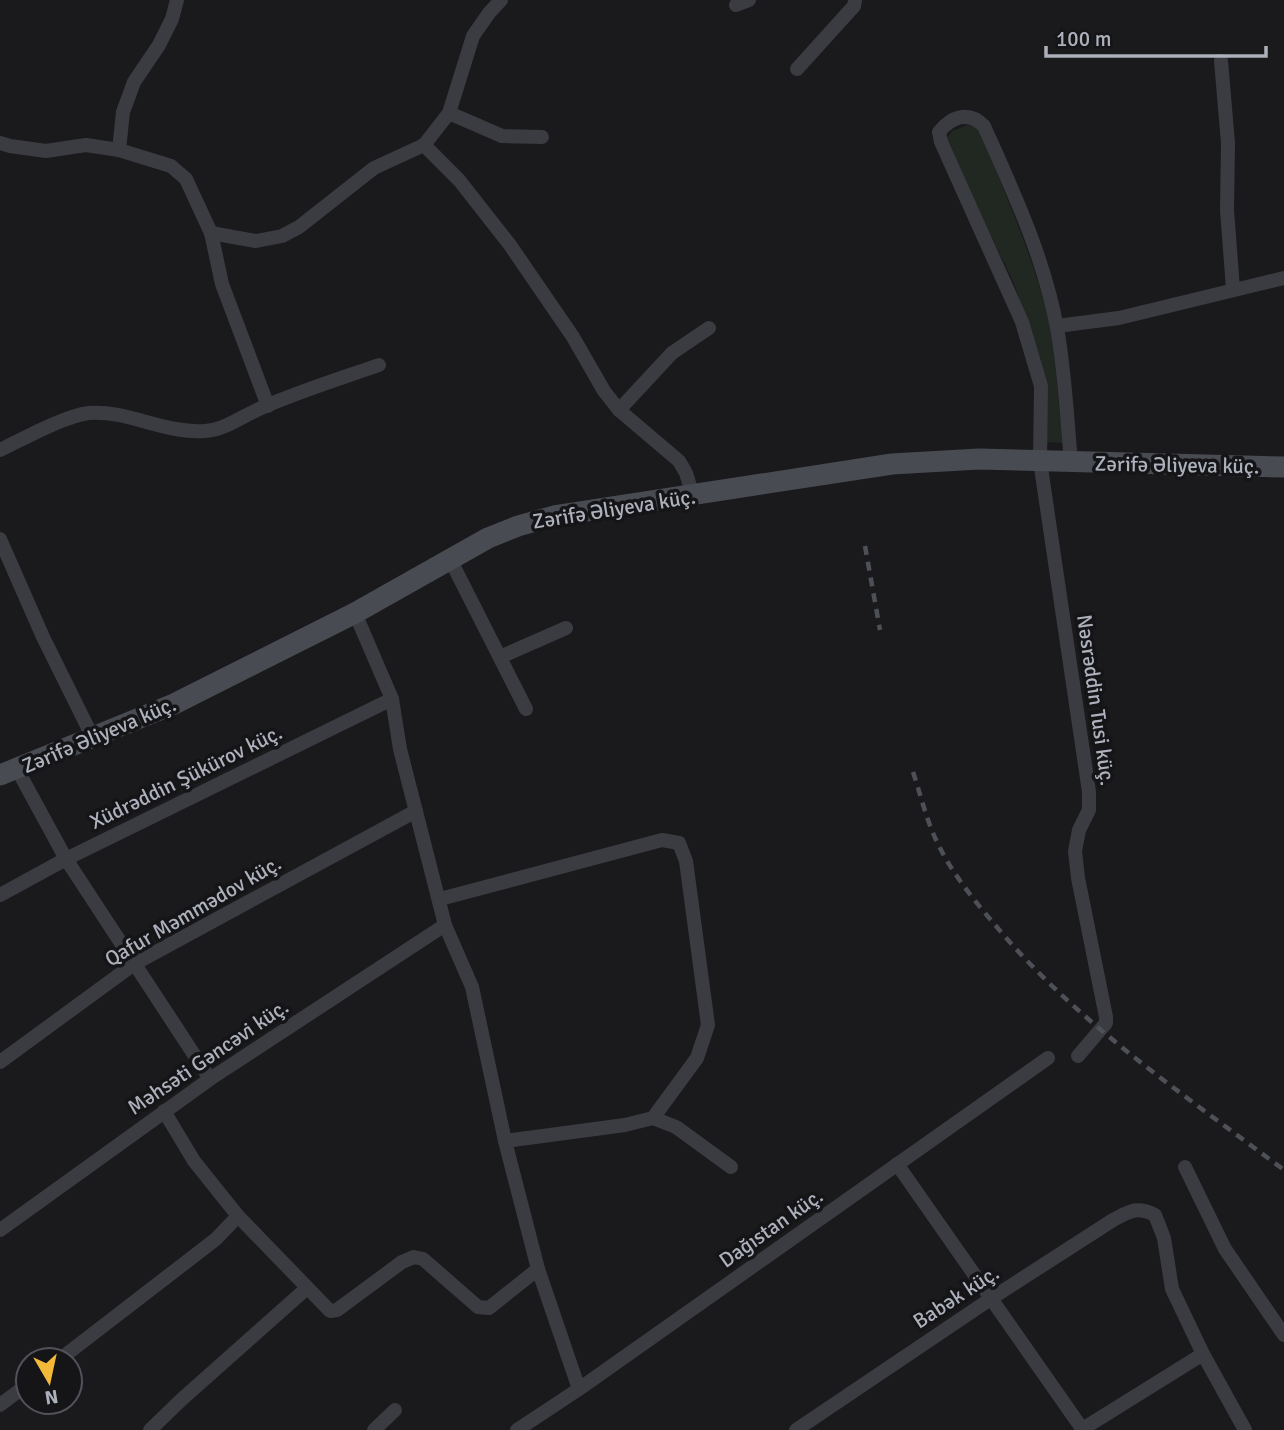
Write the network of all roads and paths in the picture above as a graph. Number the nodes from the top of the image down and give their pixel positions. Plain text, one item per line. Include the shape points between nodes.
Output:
1 (177, 0) edge
2 (501, 0) edge
3 (855, 0) edge
4 (1221, 61) dead end
5 (797, 69) dead end
6 (449, 113) junction
7 (542, 137) dead end
8 (0, 143) edge
9 (424, 145) junction
10 (119, 150) junction
11 (211, 233) junction
12 (1284, 278) edge
13 (1233, 289) junction
14 (1057, 327) junction
15 (709, 328) dead end
16 (379, 365) dead end
17 (268, 406) junction
18 (619, 410) junction
19 (0, 450) edge
20 (1040, 461) junction
21 (1071, 462) junction
22 (1284, 467) edge
23 (692, 496) junction
24 (0, 539) edge
25 (450, 559) junction
26 (355, 613) junction
27 (566, 628) dead end
28 (500, 657) junction
29 (392, 699) junction
30 (526, 709) dead end
31 (93, 738) junction
32 (8, 772) edge
33 (416, 811) junction
34 (66, 859) junction
35 (0, 895) edge
36 (440, 899) junction
37 (445, 925) junction
38 (134, 964) junction
39 (1078, 1056) dead end
40 (1048, 1058) dead end
41 (0, 1062) edge
42 (210, 1079) junction
43 (164, 1111) junction
44 (653, 1118) junction
45 (505, 1141) junction
46 (897, 1164) junction
47 (731, 1167) dead end
48 (1185, 1167) dead end
49 (237, 1216) junction
50 (0, 1230) edge
51 (538, 1269) junction
52 (307, 1288) junction
53 (992, 1298) junction
54 (1284, 1335) edge
55 (77, 1346) edge
56 (1203, 1354) junction
57 (579, 1388) junction
58 (395, 1410) dead end
59 (519, 1429) edge
60 (150, 1430) edge
61 (374, 1430) edge
62 (796, 1430) edge
63 (1082, 1430) edge
64 (1245, 1430) edge

1 - 10 street via 159,46 134,82 123,112
2 - 6 street via 473,36
3 - 5 street
4 - 13 street
6 - 7 street via 502,136
6 - 9 street
8 - 10 street via 46,151 86,145
9 - 11 street via 374,169 282,236 256,241
9 - 18 street via 459,180 510,245
10 - 11 street via 171,166 186,179
11 - 17 street via 222,284
12 - 13 street
13 - 14 street via 1173,307
14 - 20 street, Nəsrəddin Tusi küç. via 1025,218 984,126 976,118 963,116 946,124 939,132 941,142 1022,322 1041,386
14 - 21 street
15 - 18 street via 671,353
16 - 17 street
17 - 19 street via 206,431 87,413
18 - 23 street via 679,461
20 - 21 street, Zərifə Əliyeva küç.
20 - 23 street, Zərifə Əliyeva küç. via 903,463
20 - 39 street, Nəsrəddin Tusi küç. via 1089,792 1089,810 1075,851 1078,878 1106,1017
21 - 22 street, Zərifə Əliyeva küç.
23 - 25 street, Zərifə Əliyeva küç. via 554,516 488,538
24 - 31 street
25 - 26 street, Zərifə Əliyeva küç.
25 - 28 street
26 - 29 street
26 - 31 street, Zərifə Əliyeva küç. via 174,704
27 - 28 street
28 - 30 street
29 - 33 street
29 - 34 street, Xüdrəddin Şükürov küç.
31 - 32 street, Zərifə Əliyeva küç.
32 - 34 street
33 - 36 street
33 - 38 street, Qafur Məmmədov küç.
34 - 35 street, Xüdrəddin Şükürov küç.
34 - 38 street
36 - 37 street
36 - 44 street via 662,841 679,843 686,861 708,1026 697,1058
37 - 42 street, Məhsəti Gəncəvi küç.
37 - 45 street via 472,987
38 - 41 street, Qafur Məmmədov küç.
38 - 42 street
40 - 46 street, Dağıstan küç.
42 - 43 street, Məhsəti Gəncəvi küç.
43 - 49 street via 194,1161
43 - 50 street, Məhsəti Gəncəvi küç.
44 - 45 street
44 - 47 street via 676,1127
45 - 51 street
46 - 53 street
46 - 57 street, Dağıstan küç.
48 - 54 street via 1225,1249
49 - 52 street
49 - 55 street via 216,1239
51 - 52 street via 489,1308 478,1307 423,1259 414,1257 337,1310 324,1307
51 - 57 street
52 - 60 street
53 - 56 street, Babək küç. via 1113,1220 1144,1209 1156,1215 1172,1289
53 - 62 street, Babək küç.
53 - 63 street
56 - 63 street
56 - 64 street
57 - 59 street, Dağıstan küç.
58 - 61 street

